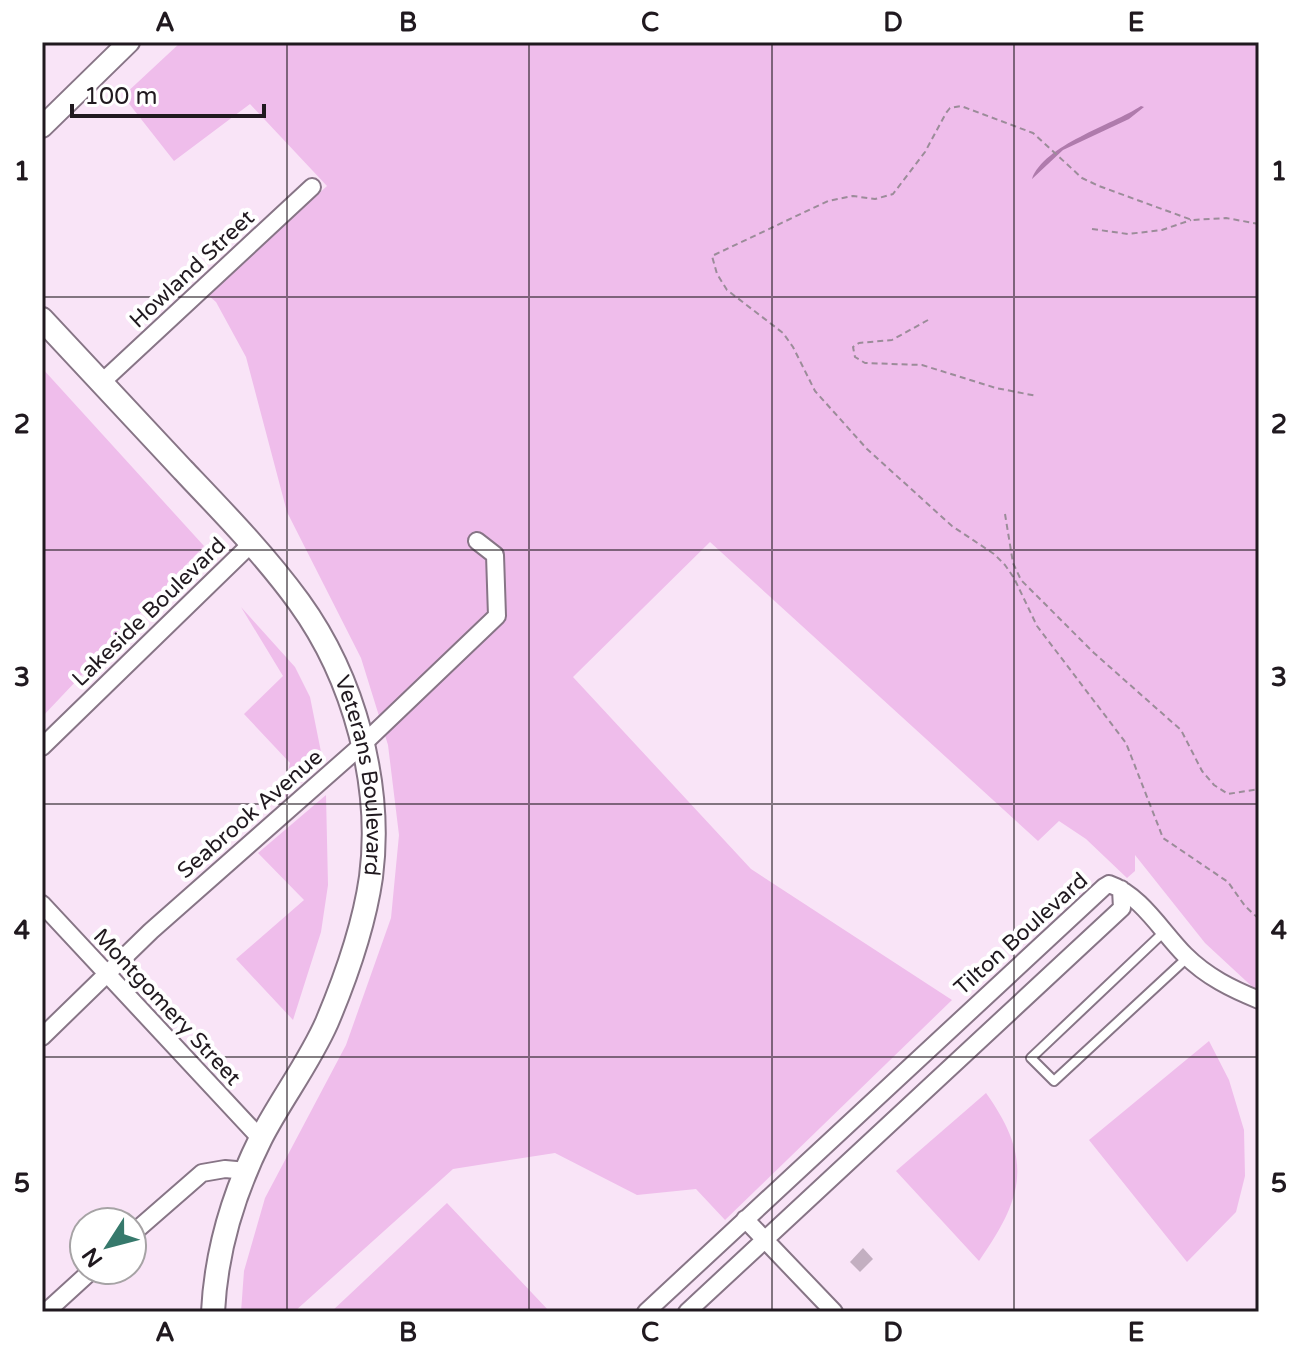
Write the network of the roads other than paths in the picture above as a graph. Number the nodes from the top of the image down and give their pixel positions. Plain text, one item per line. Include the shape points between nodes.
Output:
1 (129, 42) edge
2 (42, 127) edge
3 (312, 187) dead end
4 (42, 319) edge
5 (101, 383) junction
6 (477, 541) dead end
7 (252, 543) junction
8 (363, 744) junction
9 (42, 747) edge
10 (1121, 889) junction
11 (42, 904) edge
12 (1164, 932) junction
13 (1187, 958) junction
14 (107, 976) junction
15 (1259, 1000) edge
16 (42, 1037) edge
17 (261, 1139) junction
18 (247, 1171) junction
19 (745, 1219) junction
20 (148, 1220) edge
21 (765, 1239) junction
22 (74, 1286) edge
23 (46, 1312) edge
24 (213, 1312) edge
25 (646, 1312) edge
26 (687, 1312) edge
27 (834, 1312) edge

1 - 2 street
3 - 5 street, Howland Street
4 - 5 main road, Veterans Boulevard
5 - 7 main road, Veterans Boulevard
6 - 8 street, Seabrook Avenue via 495,555 497,616
7 - 8 main road, Veterans Boulevard via 300,604 337,669
7 - 9 street, Lakeside Boulevard
8 - 14 street, Seabrook Avenue
8 - 17 main road, Veterans Boulevard via 373,823 371,878 358,936 326,1025
10 - 12 street
10 - 19 street, Tilton Boulevard via 1104,887
10 - 21 street, Tilton Boulevard via 1122,908
11 - 14 street, Montgomery Street
12 - 13 street
12 - 13 lane via 1031,1058 1054,1081
13 - 15 street via 1220,983
14 - 16 street, Seabrook Avenue
14 - 17 street, Montgomery Street
17 - 18 main road, Veterans Boulevard
18 - 20 street via 202,1173
18 - 24 main road, Veterans Boulevard via 217,1268
19 - 21 street
19 - 25 street, Tilton Boulevard
21 - 26 street, Tilton Boulevard
21 - 27 street
22 - 23 street

